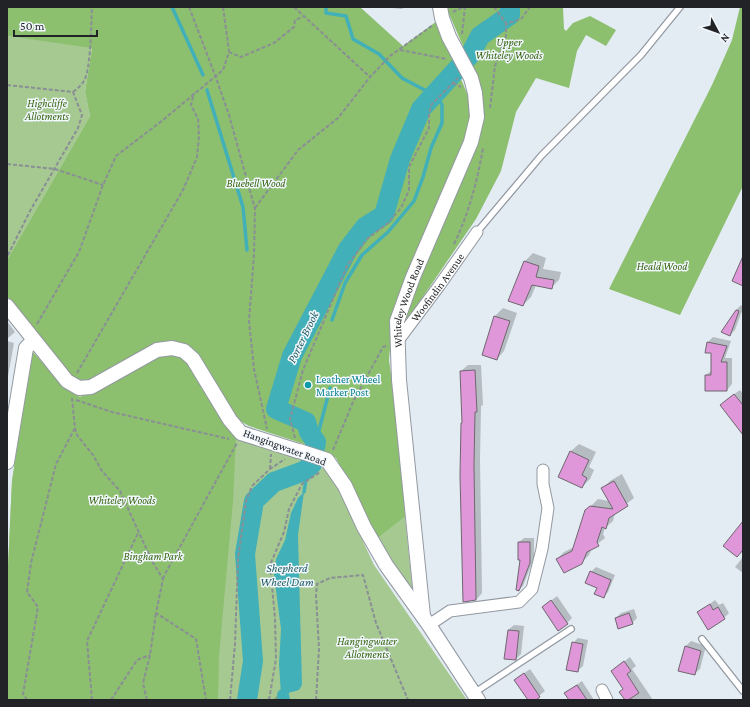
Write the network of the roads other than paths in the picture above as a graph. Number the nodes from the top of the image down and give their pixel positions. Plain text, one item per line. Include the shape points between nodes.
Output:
1 (680, 7) edge
2 (441, 13) edge
3 (476, 232) joint
4 (7, 306) edge
5 (31, 338) junction
6 (397, 342) junction
7 (9, 429) edge
8 (7, 462) edge
9 (543, 470) dead end
10 (426, 621) junction
11 (571, 629) dead end
12 (702, 639) dead end
13 (602, 690) dead end
14 (743, 691) edge
15 (476, 696) edge
16 (608, 700) edge

1 - 3 lane via 641,54 541,156
2 - 6 street, Whiteley Wood Road via 461,64 471,78 476,117 472,142 402,305 397,321
3 - 6 street, Woofindin Avenue
4 - 5 street
5 - 7 street via 26,348
5 - 10 street, Hangingwater Road via 67,382 70,390 91,387 157,350 172,348 184,351 193,359 230,420 241,433 328,460 345,486 364,527 386,565
6 - 10 street, Whiteley Wood Road
7 - 8 street
9 - 10 street via 548,508 542,550 532,589 519,602 450,611
10 - 15 street, Hangingwater Road
11 - 15 lane
12 - 14 lane
13 - 16 street

